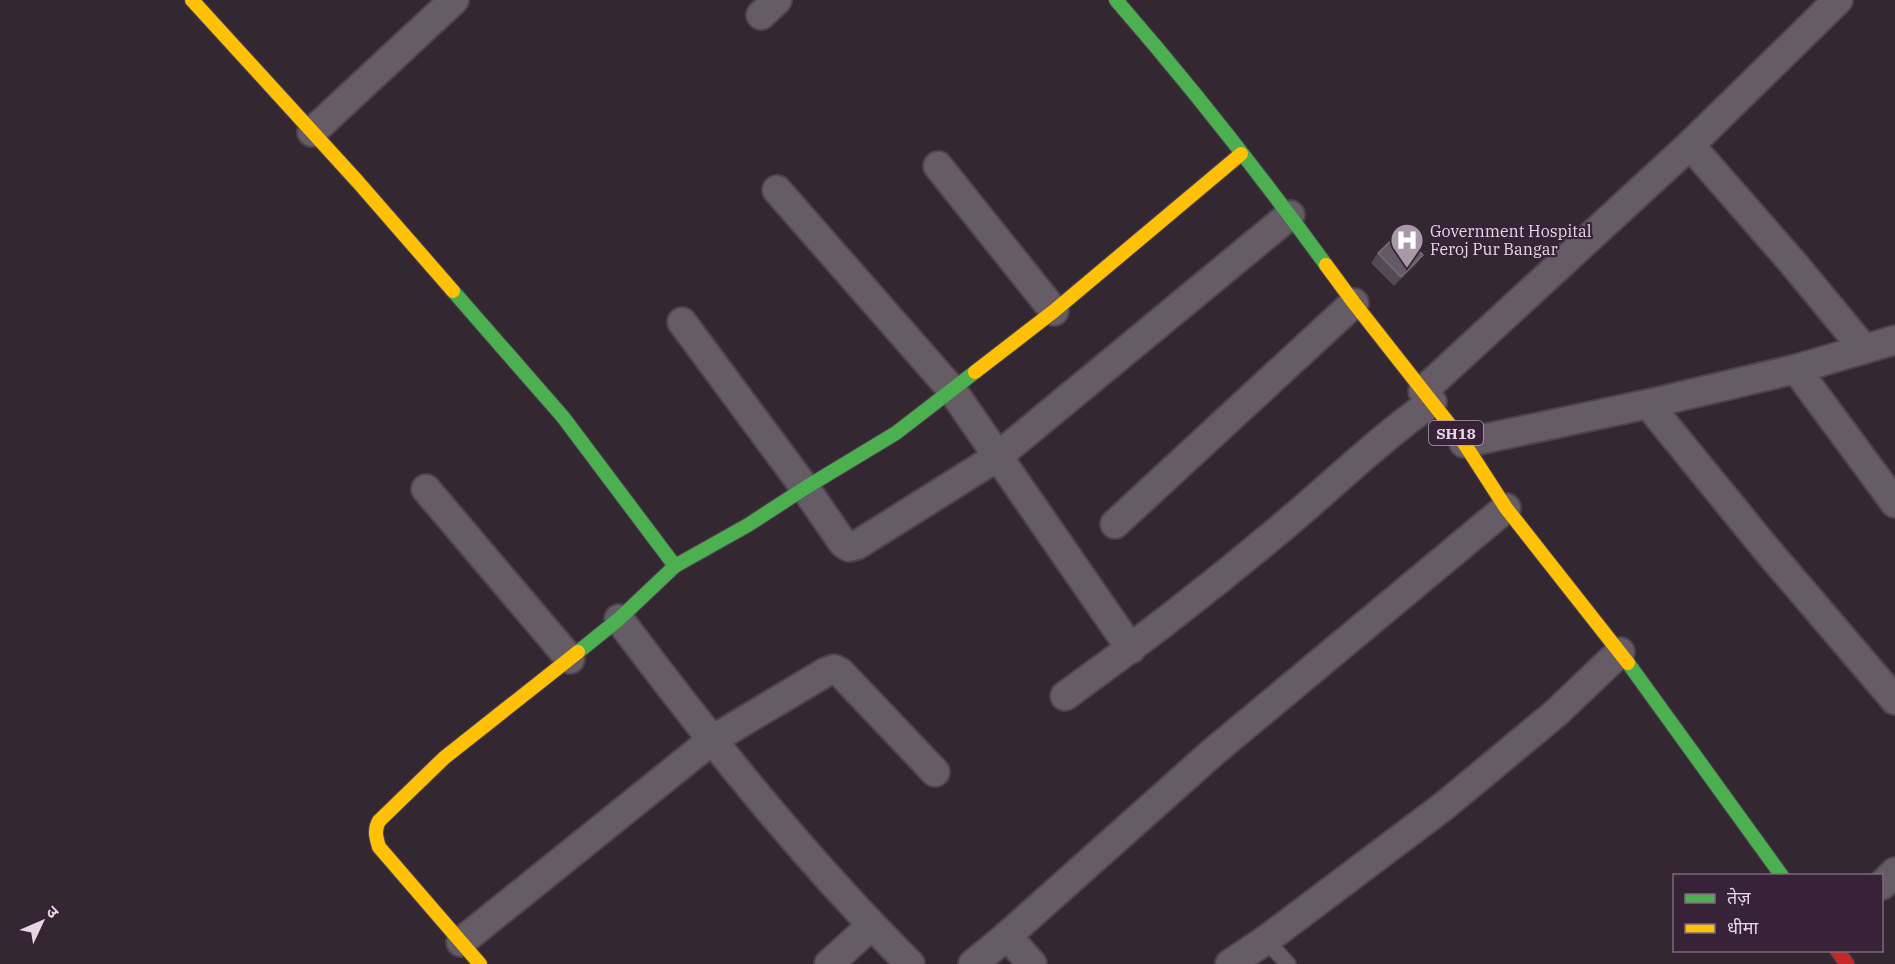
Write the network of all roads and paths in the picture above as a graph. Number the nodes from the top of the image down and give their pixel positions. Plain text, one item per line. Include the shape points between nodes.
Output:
1 (192, 0) edge
2 (454, 0) edge
3 (1116, 0) edge
4 (1838, 0) edge
5 (312, 132) junction
6 (1690, 145) junction
7 (1241, 154) junction
8 (938, 166) dead end
9 (777, 190) dead end
10 (1290, 215) junction
11 (1354, 303) junction
12 (1054, 311) junction
13 (682, 322) dead end
14 (1895, 340) edge
15 (1864, 349) junction
16 (1796, 369) junction
17 (952, 390) junction
18 (1428, 396) junction
19 (1648, 404) junction
20 (1464, 443) junction
21 (998, 457) junction
22 (805, 488) junction
23 (426, 489) dead end
24 (1895, 502) edge
25 (1506, 508) junction
26 (1114, 524) dead end
27 (675, 567) junction
28 (619, 619) junction
29 (1131, 649) junction
30 (1620, 652) junction
31 (570, 659) junction
32 (1065, 696) dead end
33 (1895, 700) edge
34 (712, 740) junction
35 (934, 772) dead end
36 (1895, 872) edge
37 (1781, 874) edge
38 (1883, 883) edge
39 (871, 926) junction
40 (1007, 936) junction
41 (1266, 940) junction
42 (461, 942) junction
43 (1837, 952) edge
44 (480, 964) edge
45 (829, 964) edge
46 (910, 964) edge
47 (973, 964) edge
48 (1032, 964) edge
49 (1230, 964) edge
50 (1288, 964) edge
51 (1846, 964) edge

1 - 5 street
2 - 5 street
3 - 7 street, SH18
4 - 6 street
5 - 27 street via 563,417
6 - 15 street
6 - 18 street
7 - 10 street, SH18
7 - 12 street
8 - 12 street
9 - 17 street
10 - 11 street, SH18
10 - 21 street
11 - 18 street, SH18
11 - 26 street
12 - 17 street
13 - 22 street
14 - 15 street
15 - 16 street
16 - 19 street
16 - 24 street
17 - 21 street
17 - 22 street via 896,433
18 - 20 street, SH18
18 - 29 street via 1297,514
19 - 20 street
19 - 33 street
20 - 25 street, SH18
21 - 22 street via 849,547
21 - 29 street
22 - 27 street
23 - 31 street
25 - 30 street, SH18
25 - 40 street via 1212,753
27 - 28 street
28 - 31 street
28 - 34 street
29 - 32 street
30 - 37 street, SH18
30 - 41 street via 1556,713 1444,806
31 - 42 street via 444,758 375,829 379,847
34 - 35 street via 834,669
34 - 39 street
34 - 42 street
36 - 38 street
39 - 45 street
39 - 46 street
40 - 47 street
40 - 48 street
41 - 49 street
41 - 50 lane
42 - 44 street
43 - 51 street

